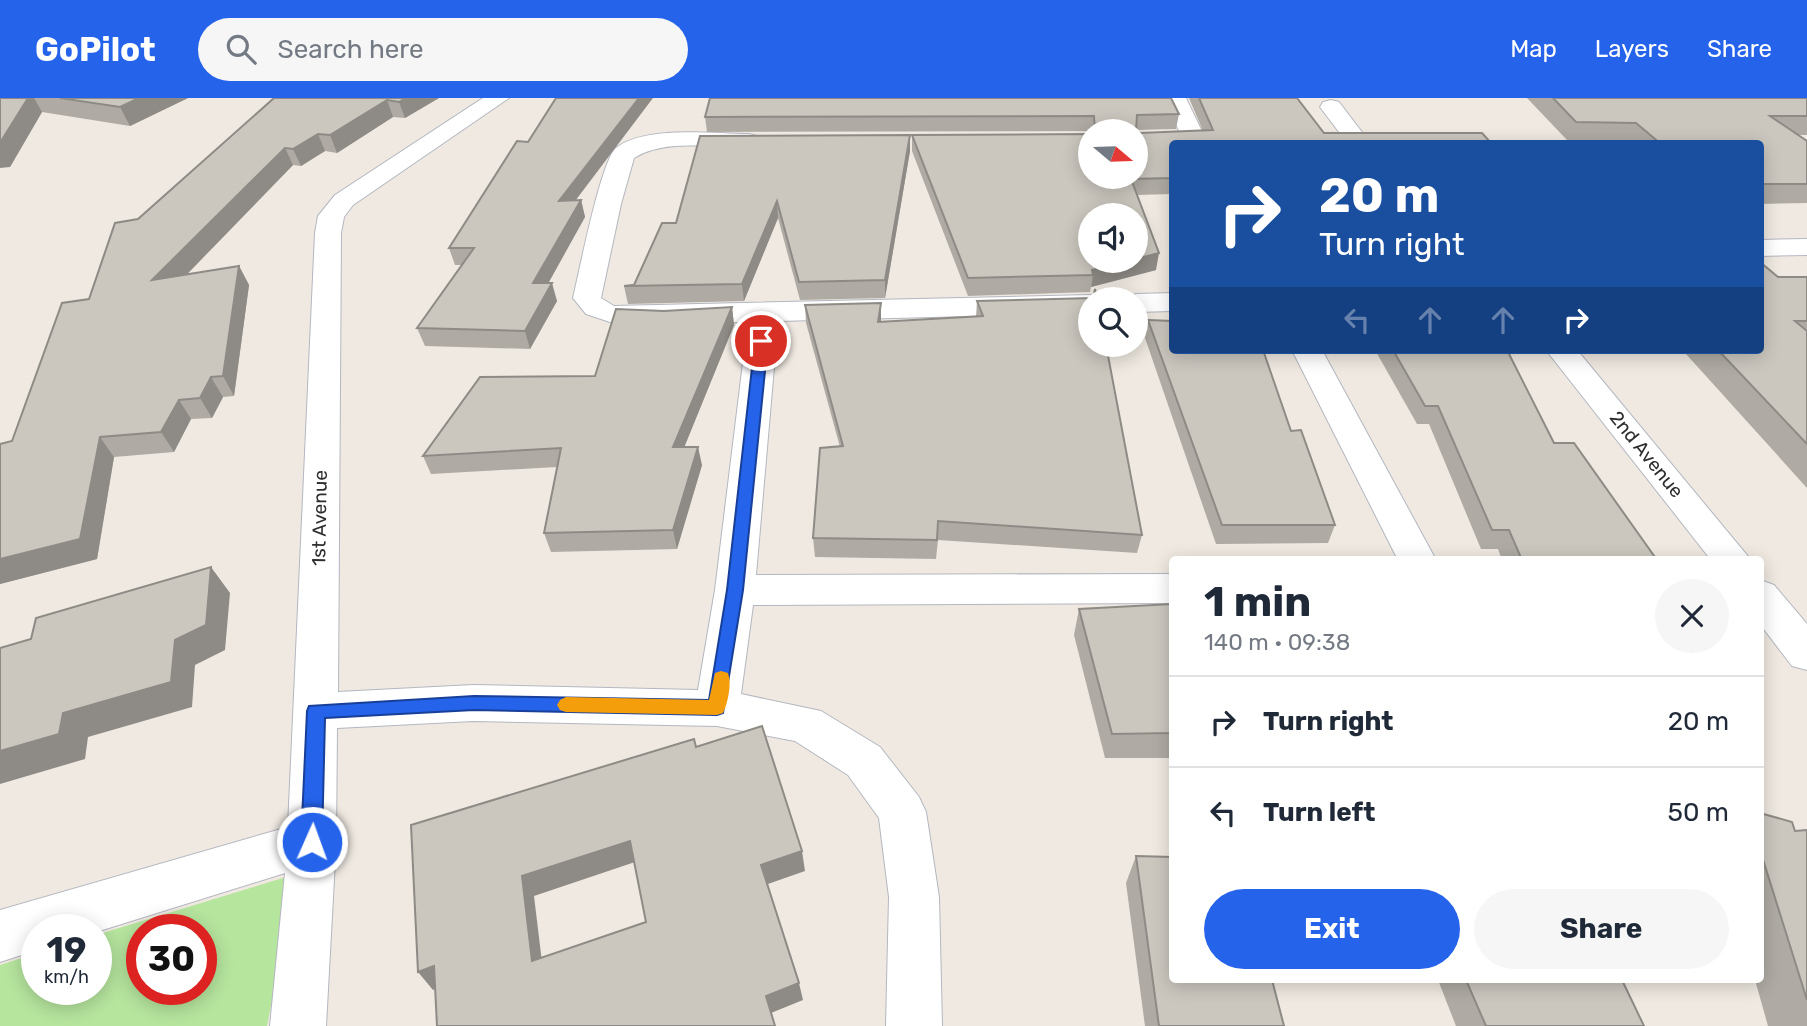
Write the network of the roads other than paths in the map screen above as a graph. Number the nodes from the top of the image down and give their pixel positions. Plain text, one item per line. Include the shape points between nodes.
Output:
1 (498, 98) edge
2 (1175, 98) edge
3 (1331, 107) dead end
4 (1172, 139) edge
5 (1184, 140) edge
6 (1196, 140) edge
7 (1357, 140) edge
8 (766, 141) edge
9 (1807, 247) edge
10 (1764, 248) edge
11 (1169, 302) edge
12 (1148, 303) edge
13 (1078, 304) edge
14 (764, 313) junction
15 (1309, 354) edge
16 (1564, 354) edge
17 (1415, 556) edge
18 (1729, 556) edge
19 (1169, 588) edge
20 (735, 590) junction
21 (1764, 600) edge
22 (1807, 654) edge
23 (717, 708) junction
24 (316, 711) junction
25 (312, 842) junction
26 (0, 936) edge
27 (298, 1026) edge
28 (914, 1026) edge

1 - 24 street, 1st Avenue via 366,184 331,216
2 - 6 street
3 - 7 street
4 - 5 street
8 - 14 street via 660,142 623,154 587,298 594,309 607,315
9 - 10 street
11 - 12 street
13 - 14 street
14 - 20 street
15 - 17 street
16 - 18 street, 2nd Avenue
19 - 20 street
20 - 23 street
21 - 22 street
23 - 24 street via 474,703
23 - 28 street via 805,724 864,761 902,812 914,897
24 - 25 street, 1st Avenue
25 - 26 street
25 - 27 street, 1st Avenue

